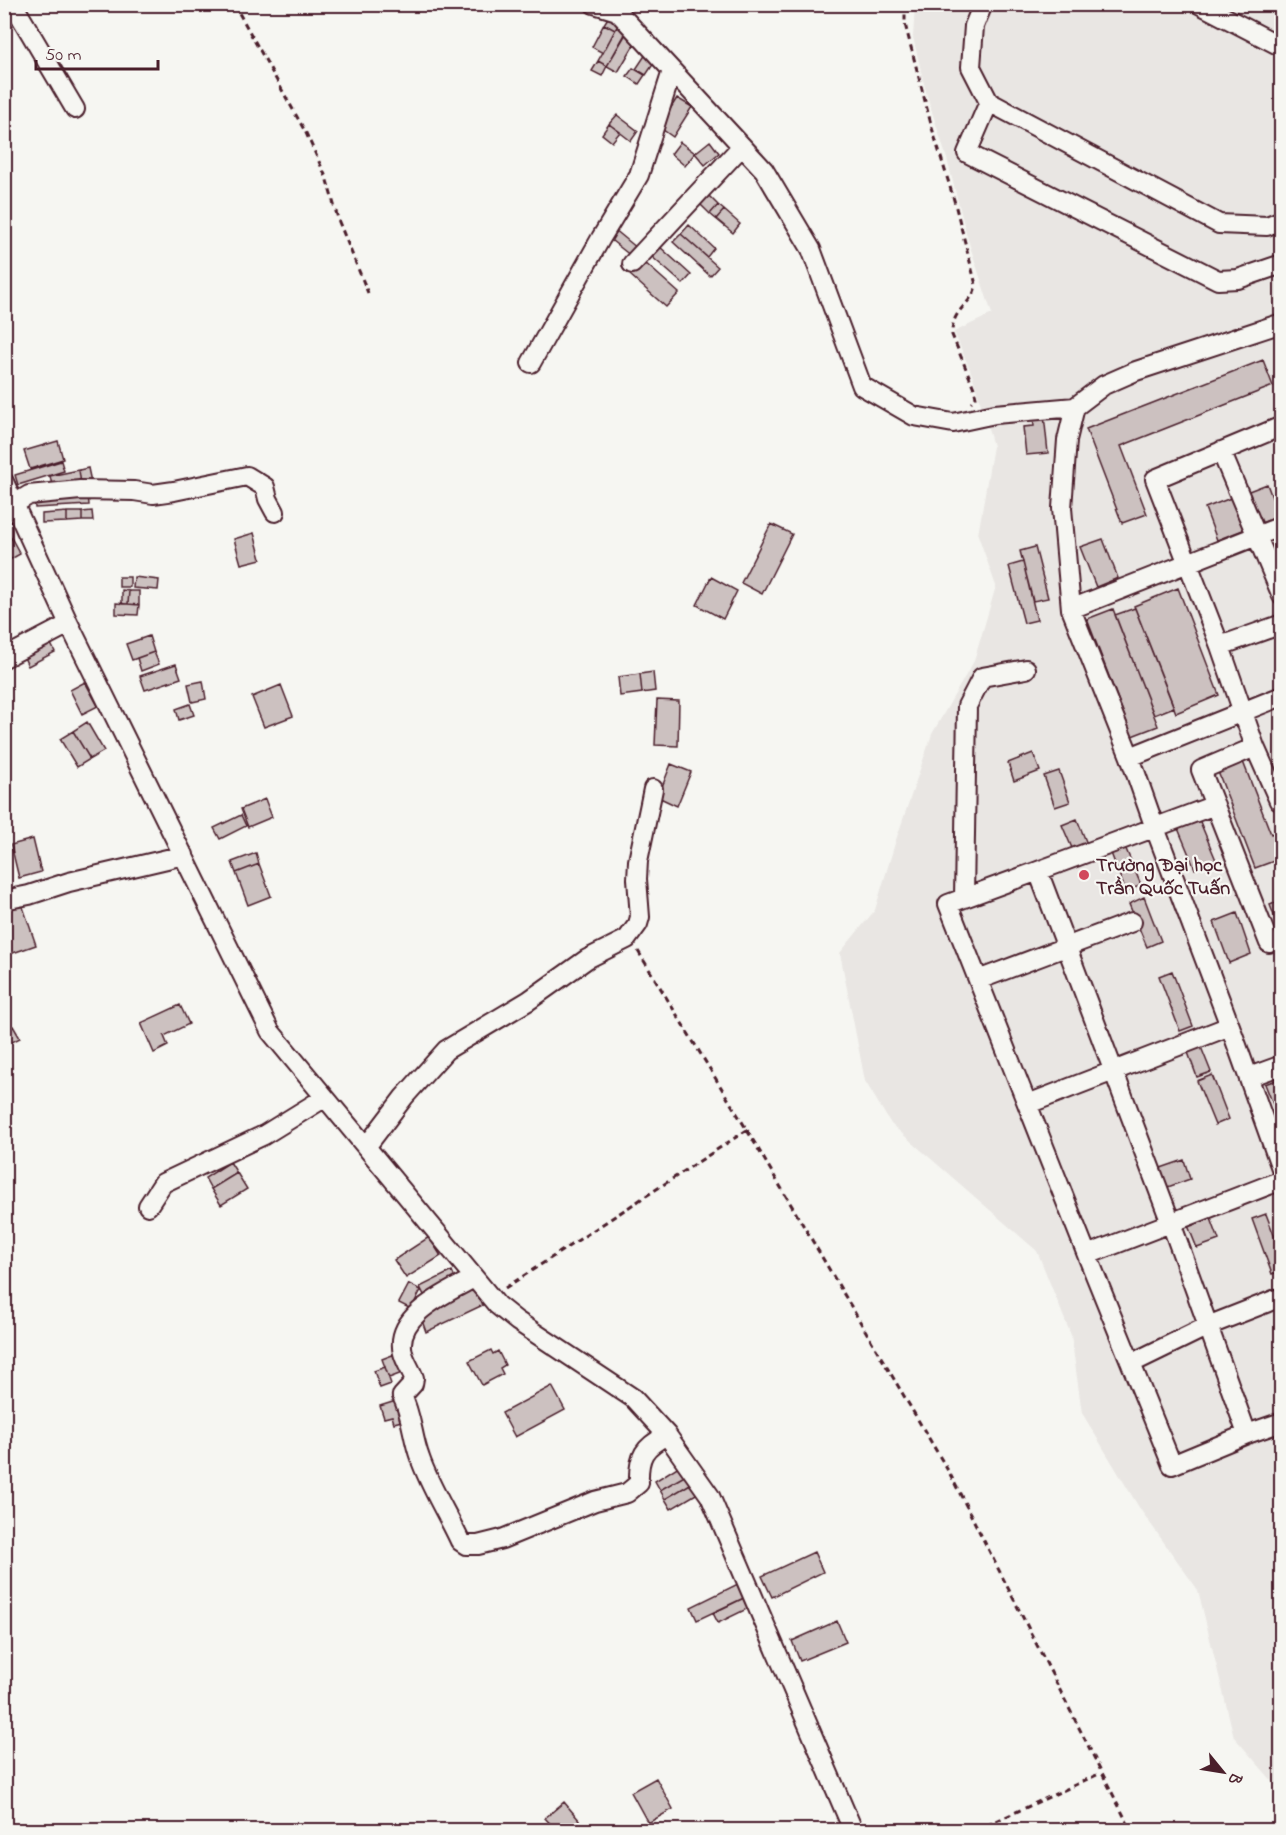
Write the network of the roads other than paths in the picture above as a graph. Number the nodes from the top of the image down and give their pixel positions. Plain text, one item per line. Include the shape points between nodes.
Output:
1 (13, 4) edge
2 (594, 4) edge
3 (983, 4) edge
4 (1199, 4) edge
5 (617, 8) edge
6 (1281, 47) edge
7 (672, 71) junction
8 (989, 102) junction
9 (75, 109) dead end
10 (742, 146) junction
11 (1281, 220) edge
12 (632, 264) dead end
13 (1281, 264) edge
14 (1281, 323) edge
15 (531, 363) dead end
16 (1076, 407) junction
17 (1281, 426) edge
18 (1221, 451) junction
19 (4, 482) edge
20 (16, 503) junction
21 (274, 512) dead end
22 (1281, 526) edge
23 (1256, 537) junction
24 (1187, 565) junction
25 (1281, 596) edge
26 (1071, 609) junction
27 (69, 624) junction
28 (1281, 624) edge
29 (1220, 646) junction
30 (4, 658) edge
31 (1026, 669) dead end
32 (1281, 696) edge
33 (1244, 711) junction
34 (1255, 747) junction
35 (1130, 757) junction
36 (653, 789) dead end
37 (1281, 800) edge
38 (1215, 805) junction
39 (1155, 828) junction
40 (184, 855) junction
41 (1038, 872) junction
42 (964, 898) junction
43 (4, 900) edge
44 (1132, 922) dead end
45 (1269, 943) dead end
46 (1066, 948) junction
47 (978, 980) junction
48 (1230, 1026) junction
49 (1281, 1065) edge
50 (1113, 1071) junction
51 (1249, 1077) junction
52 (324, 1098) junction
53 (1028, 1104) junction
54 (366, 1147) junction
55 (1281, 1171) edge
56 (1281, 1180) edge
57 (148, 1206) dead end
58 (1171, 1222) junction
59 (1087, 1255) junction
60 (474, 1278) junction
61 (1276, 1299) dead end
62 (1210, 1326) junction
63 (1132, 1363) junction
64 (1281, 1422) edge
65 (1247, 1434) junction
66 (667, 1435) junction
67 (853, 1830) edge

1 - 9 street
2 - 5 street
3 - 8 street via 974,26 971,67
4 - 6 street
5 - 7 street
7 - 10 street
7 - 15 street via 639,175
8 - 11 street via 1219,224 1267,226
8 - 13 street via 967,153 1218,280 1238,279
10 - 12 street
10 - 16 street via 764,170 811,249 862,386 914,416 952,423 995,414
14 - 16 street via 1136,371 1104,385
16 - 26 street via 1067,440 1062,508
17 - 18 street
18 - 23 street
18 - 24 street via 1155,478
19 - 20 street
20 - 21 street via 29,495 80,490 153,494 247,476 265,487
20 - 27 street
22 - 23 street
23 - 24 street
23 - 25 street
24 - 26 street
24 - 29 street
26 - 35 street
27 - 30 street
27 - 40 street
28 - 29 street
29 - 33 street
31 - 42 street via 982,677 967,706
32 - 33 street
33 - 34 street
33 - 35 street
34 - 37 street
34 - 38 street via 1201,770
35 - 39 street
36 - 54 street via 638,861 640,916 629,936 446,1050
38 - 39 street
38 - 45 street
39 - 41 street
39 - 48 street
40 - 43 street
40 - 52 street via 270,1032
41 - 42 street
41 - 46 street
42 - 47 street via 948,904
44 - 46 street
46 - 47 street
46 - 50 street
47 - 53 street
48 - 50 street
48 - 51 street
49 - 51 street
50 - 53 street
50 - 58 street
51 - 55 street
52 - 54 street
52 - 57 street via 264,1135 163,1183
53 - 59 street
54 - 60 street
56 - 58 street
58 - 59 street
58 - 62 street
59 - 63 street
60 - 66 street via 517,1321 633,1398
60 - 66 street via 424,1305 402,1340 403,1354 414,1378 402,1396 413,1438 428,1482 460,1541 478,1545 502,1539 595,1501 627,1493 639,1483 643,1452
61 - 62 street
62 - 63 street
62 - 65 street
63 - 65 street via 1172,1465
64 - 65 street
66 - 67 street via 710,1496

